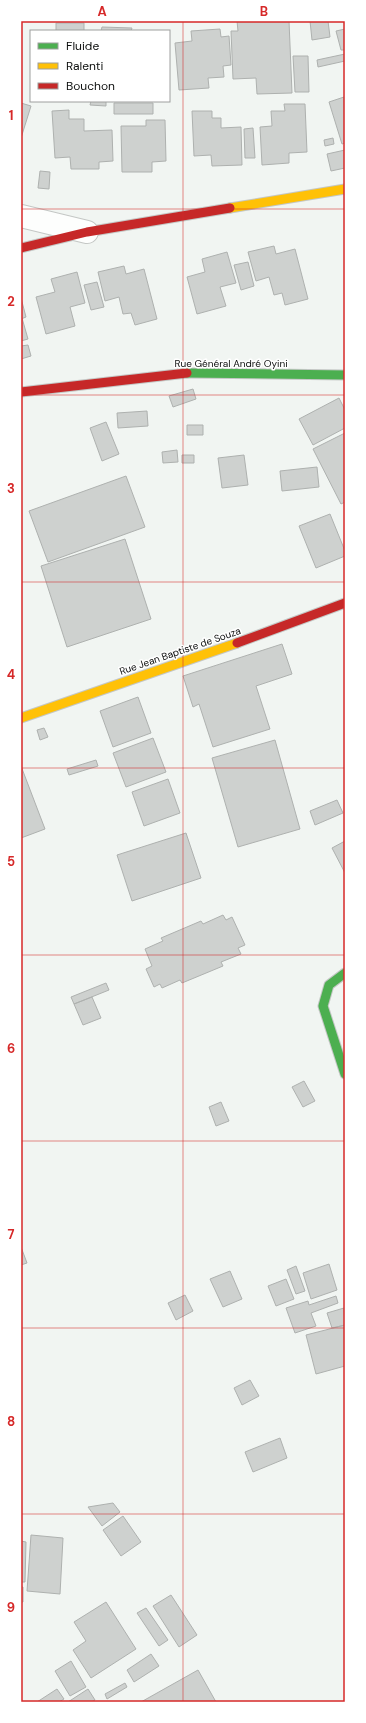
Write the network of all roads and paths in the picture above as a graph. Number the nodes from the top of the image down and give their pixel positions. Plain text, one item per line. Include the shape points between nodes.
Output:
1 (345, 189) edge
2 (21, 216) edge
3 (87, 232) junction
4 (21, 248) edge
5 (345, 376) edge
6 (21, 392) edge
7 (345, 603) edge
8 (21, 718) edge
9 (345, 973) edge
10 (345, 1074) edge

1 - 3 street
2 - 3 street
3 - 4 street
5 - 6 street, Rue Général André Oyini via 177,372
7 - 8 street, Rue Jean Baptiste de Souza via 275,630
9 - 10 street via 329,985 323,1006

